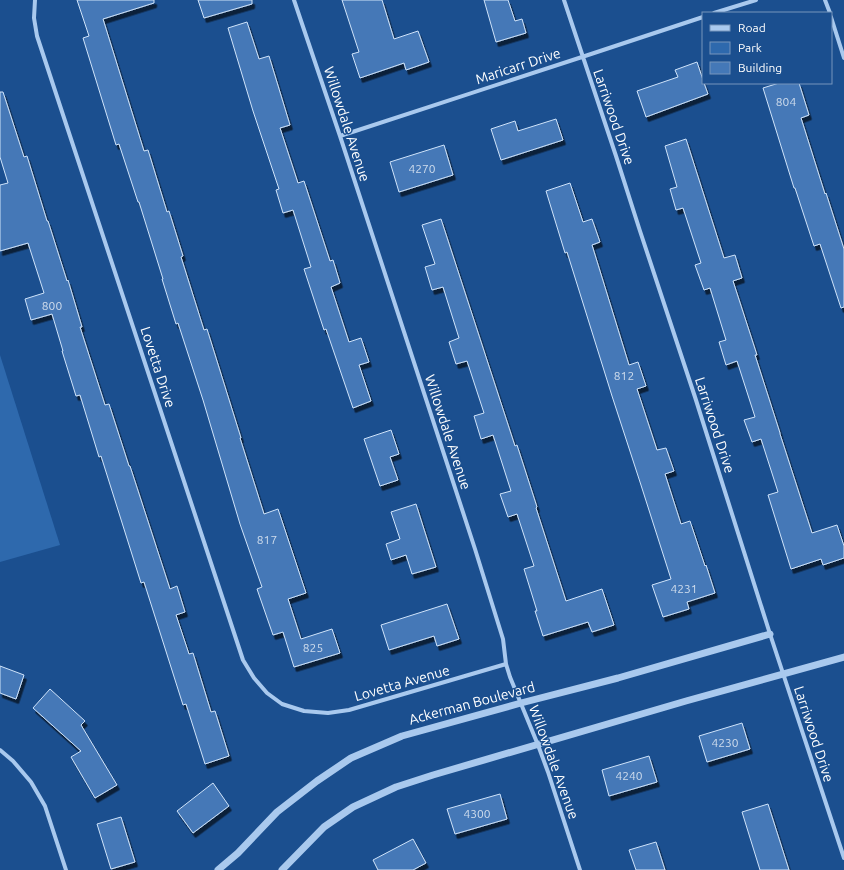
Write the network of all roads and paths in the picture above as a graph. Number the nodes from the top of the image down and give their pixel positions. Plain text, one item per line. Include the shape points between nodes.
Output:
1 (35, 0) edge
2 (294, 0) edge
3 (564, 0) edge
4 (756, 0) edge
5 (826, 0) edge
6 (717, 12) edge
7 (830, 12) edge
8 (702, 17) edge
9 (832, 20) edge
10 (582, 57) junction
11 (844, 58) edge
12 (340, 136) junction
13 (770, 634) junction
14 (844, 657) edge
15 (506, 664) junction
16 (783, 674) junction
17 (521, 703) junction
18 (304, 711) joint
19 (538, 745) junction
20 (0, 750) edge
21 (844, 858) edge
22 (66, 870) edge
23 (218, 870) edge
24 (282, 870) edge
25 (580, 870) edge

1 - 18 street, Lovetta Drive via 37,36 243,660 267,693 282,704
2 - 12 street, Willowdale Avenue
3 - 10 street, Larriwood Drive
4 - 6 street
5 - 7 street
8 - 10 street, Maricarr Drive
9 - 11 street
10 - 12 street, Maricarr Drive
10 - 13 street, Larriwood Drive via 695,397
12 - 15 street, Willowdale Avenue via 475,549 503,639
13 - 16 street, Larriwood Drive
13 - 17 street, Ackerman Boulevard
14 - 16 street
15 - 17 street, Willowdale Avenue
15 - 18 street, Lovetta Avenue via 350,710 328,713
16 - 19 street
16 - 21 street, Larriwood Drive
17 - 19 street, Willowdale Avenue
17 - 23 street, Ackerman Boulevard via 402,736 351,758 277,812
19 - 24 street via 396,787 353,807 324,827
19 - 25 street, Willowdale Avenue
20 - 22 street via 31,782 45,806

